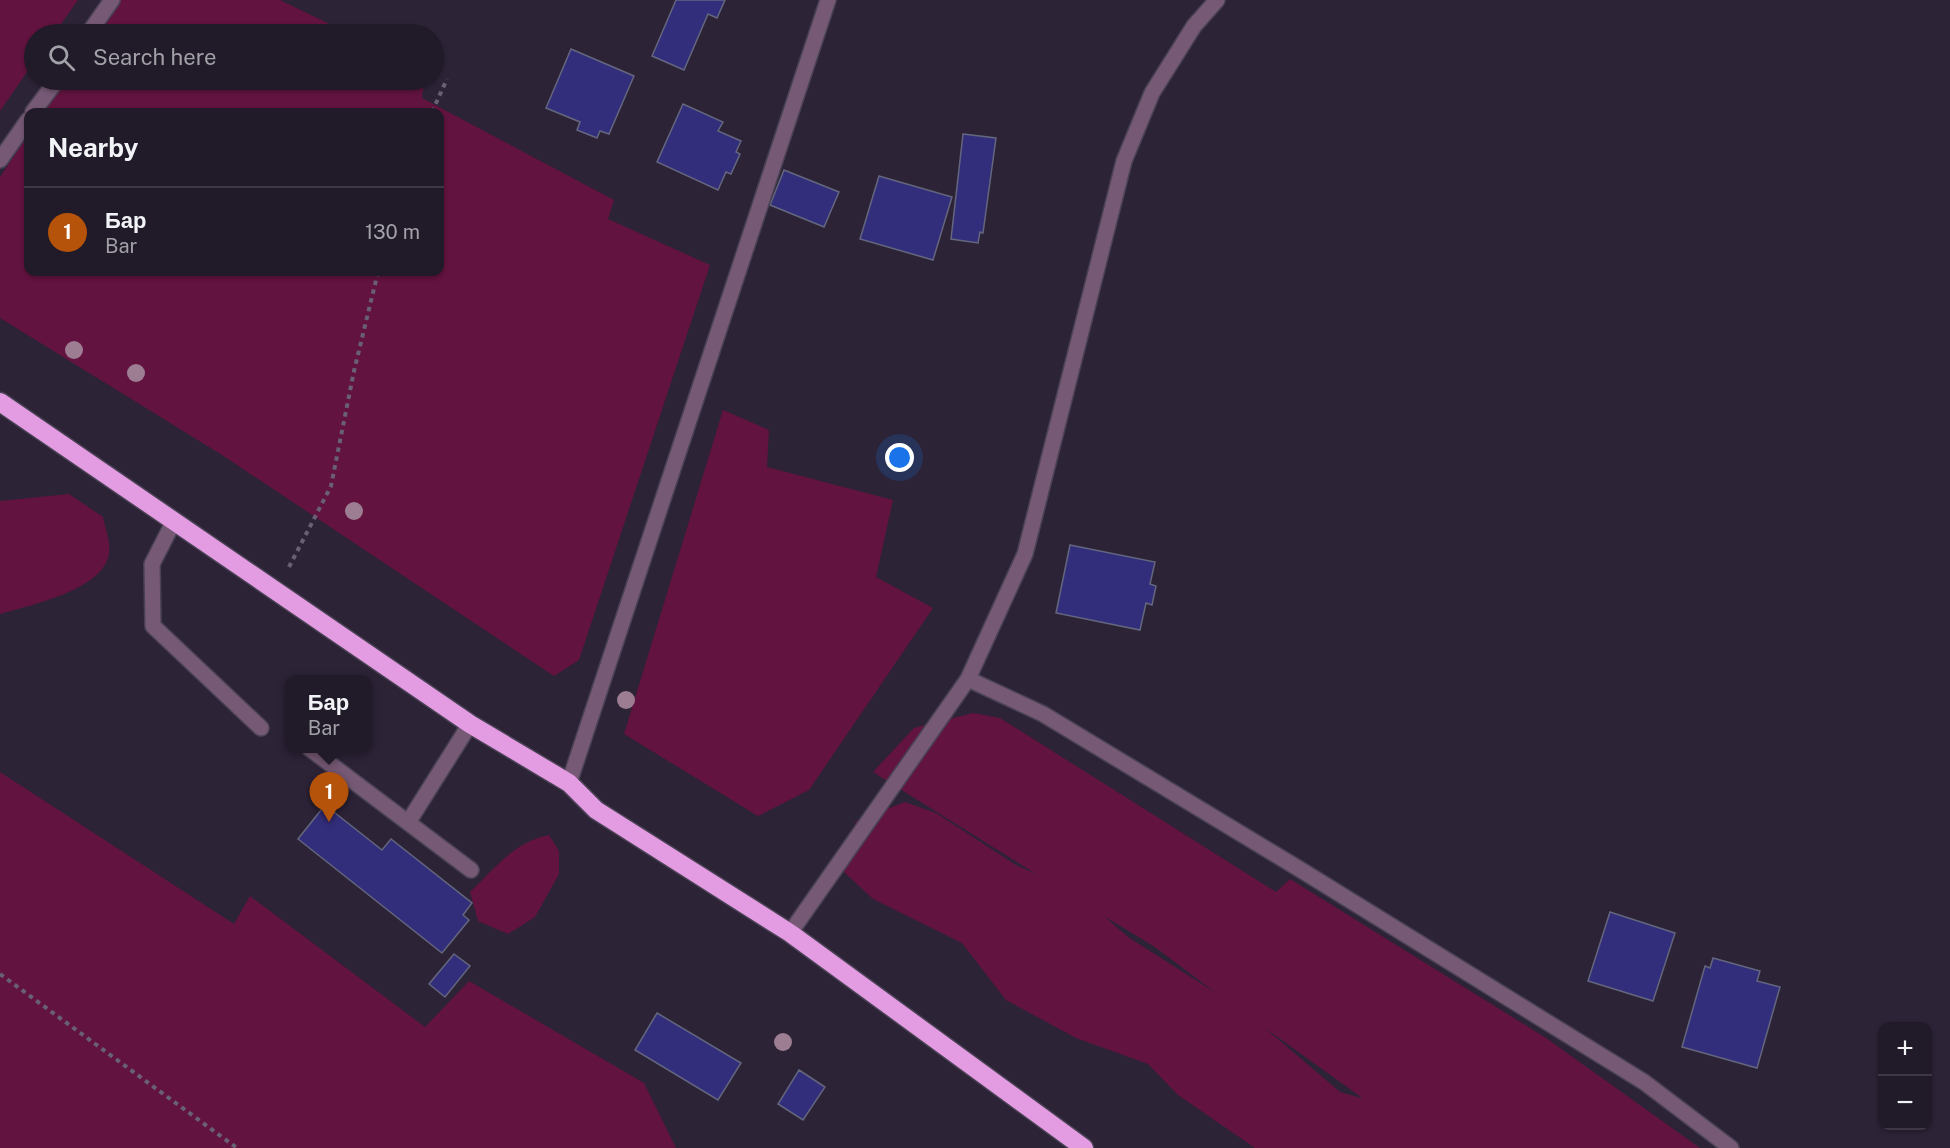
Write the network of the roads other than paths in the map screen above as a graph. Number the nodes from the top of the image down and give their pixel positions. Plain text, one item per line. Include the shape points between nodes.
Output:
1 (112, 0) edge
2 (828, 0) edge
3 (1217, 0) edge
4 (95, 24) edge
5 (50, 90) edge
6 (36, 108) edge
7 (24, 126) edge
8 (0, 160) edge
9 (0, 402) edge
10 (174, 521) junction
11 (968, 679) junction
12 (470, 724) junction
13 (261, 728) dead end
14 (316, 753) edge
15 (569, 783) junction
16 (409, 821) junction
17 (471, 870) dead end
18 (790, 933) junction
19 (1084, 1148) edge
20 (1731, 1148) edge

1 - 4 street
2 - 15 street
3 - 11 street via 1194,26 1152,93 1124,161 1025,554
5 - 6 street
7 - 8 street
9 - 10 highway
10 - 12 highway
10 - 13 street via 152,564 153,626
11 - 18 street
11 - 20 street via 1043,714 1311,876 1644,1082
12 - 15 highway
12 - 16 street
14 - 16 street
15 - 18 highway via 596,810
16 - 17 street
18 - 19 highway

